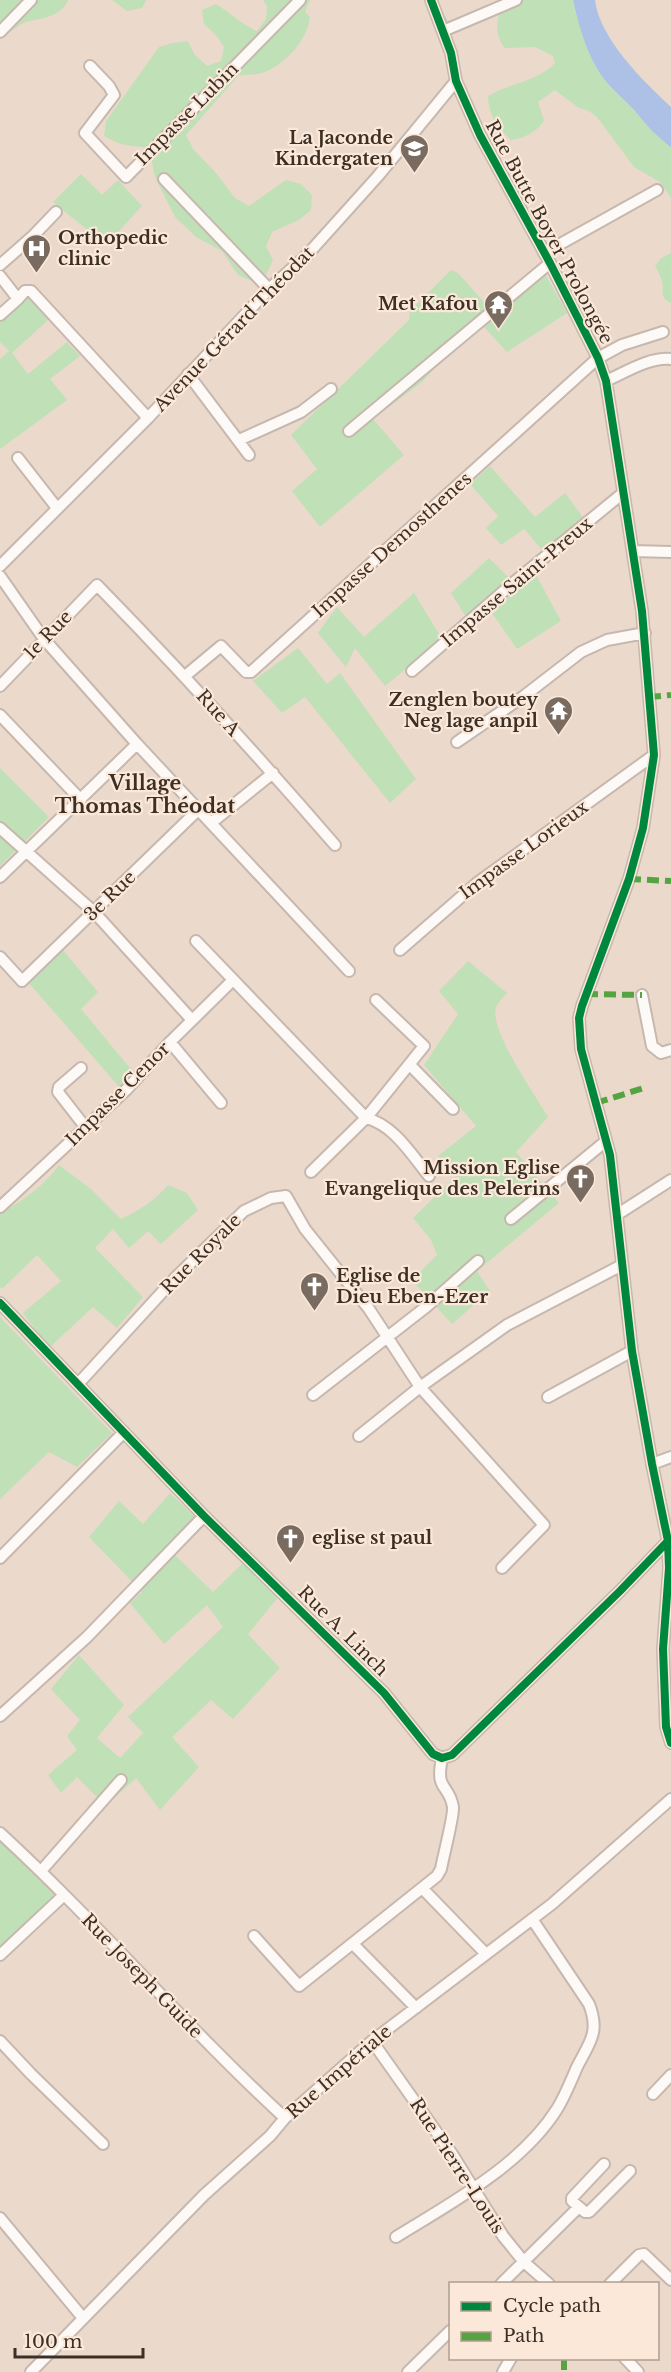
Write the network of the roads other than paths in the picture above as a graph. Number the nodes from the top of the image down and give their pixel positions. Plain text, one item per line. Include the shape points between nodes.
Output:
1 (31, 0) edge
2 (300, 0) edge
3 (431, 0) edge
4 (516, 0) edge
5 (443, 31) junction
6 (0, 32) edge
7 (90, 66) dead end
8 (456, 81) junction
9 (164, 179) dead end
10 (657, 190) dead end
11 (56, 212) dead end
12 (547, 258) junction
13 (0, 265) edge
14 (0, 276) edge
15 (269, 289) junction
16 (18, 299) junction
17 (0, 315) edge
18 (663, 332) dead end
19 (598, 358) junction
20 (671, 359) edge
21 (188, 374) junction
22 (606, 381) junction
23 (331, 389) dead end
24 (148, 418) junction
25 (349, 431) dead end
26 (239, 440) junction
27 (249, 455) dead end
28 (18, 458) dead end
29 (623, 493) junction
30 (57, 508) junction
31 (633, 551) junction
32 (671, 552) edge
33 (0, 566) edge
34 (0, 576) edge
35 (97, 585) joint
36 (645, 633) junction
37 (44, 639) junction
38 (412, 671) dead end
39 (185, 676) junction
40 (0, 686) edge
41 (0, 715) edge
42 (457, 742) dead end
43 (137, 744) junction
44 (654, 755) junction
45 (273, 773) junction
46 (81, 800) junction
47 (198, 810) junction
48 (211, 823) junction
49 (0, 828) edge
50 (335, 845) dead end
51 (25, 853) junction
52 (0, 877) edge
53 (94, 912) junction
54 (196, 941) dead end
55 (400, 950) dead end
56 (0, 957) edge
57 (349, 971) dead end
58 (233, 980) junction
59 (642, 995) dead end
60 (376, 999) dead end
61 (192, 1020) junction
62 (170, 1042) junction
63 (671, 1050) edge
64 (410, 1065) junction
65 (81, 1068) dead end
66 (221, 1103) dead end
67 (453, 1109) dead end
68 (366, 1118) junction
69 (86, 1128) junction
70 (606, 1141) junction
71 (311, 1172) dead end
72 (429, 1176) dead end
73 (671, 1180) edge
74 (0, 1207) edge
75 (618, 1214) junction
76 (511, 1219) dead end
77 (478, 1261) dead end
78 (622, 1265) junction
79 (0, 1303) edge
80 (387, 1337) junction
81 (632, 1351) junction
82 (78, 1384) junction
83 (420, 1387) junction
84 (313, 1395) dead end
85 (548, 1397) dead end
86 (124, 1432) junction
87 (359, 1436) dead end
88 (671, 1457) edge
89 (652, 1464) junction
90 (204, 1516) junction
91 (668, 1541) junction
92 (0, 1558) edge
93 (502, 1568) dead end
94 (670, 1569) edge
95 (0, 1716) edge
96 (671, 1743) edge
97 (442, 1758) junction
98 (121, 1780) dead end
99 (671, 1799) edge
100 (0, 1833) edge
101 (41, 1871) junction
102 (422, 1888) junction
103 (64, 1895) junction
104 (532, 1918) junction
105 (254, 1936) dead end
106 (353, 1944) junction
107 (486, 1954) junction
108 (0, 1955) edge
109 (416, 2008) junction
110 (0, 2041) edge
111 (372, 2041) junction
112 (671, 2075) edge
113 (653, 2094) dead end
114 (285, 2118) junction
115 (103, 2144) dead end
116 (604, 2164) dead end
117 (630, 2171) dead end
118 (474, 2188) junction
119 (579, 2206) junction
120 (0, 2218) edge
121 (396, 2237) dead end
122 (524, 2262) junction
123 (671, 2280) edge
124 (502, 2282) edge
125 (548, 2282) edge
126 (611, 2282) edge
127 (83, 2318) junction
128 (449, 2332) edge
129 (627, 2360) edge
130 (31, 2372) edge
131 (408, 2372) edge
132 (638, 2372) edge

1 - 6 street
2 - 7 street, Impasse Lubin via 126,177 85,133 114,95
3 - 5 street, Rue Butte Boyer Prolongée
4 - 5 street
5 - 8 street, Rue Butte Boyer Prolongée
8 - 12 street, Rue Butte Boyer Prolongée via 480,135
8 - 15 street, Avenue Gérard Théodat via 378,176
9 - 15 street
10 - 12 street
11 - 13 street
12 - 19 street, Rue Butte Boyer Prolongée
12 - 25 street
14 - 16 street
15 - 21 street, Avenue Gérard Théodat
16 - 17 street
16 - 24 street via 25,291 31,291
18 - 19 street via 622,345
19 - 22 street, Rue Butte Boyer Prolongée
19 - 39 street, Impasse Demosthenes via 251,672 246,672 221,646
20 - 22 street via 646,363
21 - 24 street, Avenue Gérard Théodat
21 - 26 street
22 - 29 street, Rue Butte Boyer Prolongée
23 - 26 street via 301,412
24 - 30 street, Avenue Gérard Théodat
26 - 27 street
28 - 30 street
29 - 31 street, Rue Butte Boyer Prolongée
29 - 38 street, Impasse Saint-Preux
30 - 33 street, Avenue Gérard Théodat
31 - 32 street
31 - 36 street, Rue Butte Boyer Prolongée
34 - 37 street
35 - 37 street, 1e Rue
35 - 39 street, Rue A
36 - 42 street via 607,640 581,652
36 - 44 street, Rue Butte Boyer Prolongée
37 - 40 street, 1e Rue
37 - 43 street
39 - 45 street, Rue A
41 - 46 street
43 - 46 street
43 - 47 street
44 - 55 street, Impasse Lorieux via 477,883
44 - 70 street, Rue Butte Boyer Prolongée via 640,838 579,1018 581,1048
45 - 48 street
45 - 50 street, Rue A
46 - 51 street
47 - 48 street
47 - 53 street, 3e Rue
48 - 57 street
49 - 51 street
51 - 52 street
51 - 53 street
53 - 56 street, 3e Rue via 22,981
53 - 61 street
54 - 58 street
58 - 61 street, Impasse Cenor
58 - 68 street
59 - 63 street via 652,1046 661,1053
60 - 64 street via 422,1042 422,1051
61 - 62 street, Impasse Cenor
62 - 66 street
62 - 69 street, Impasse Cenor
64 - 67 street
64 - 68 street
65 - 69 street via 58,1092
68 - 71 street
68 - 72 street via 378,1121 392,1132
69 - 74 street, Impasse Cenor
70 - 75 street, Rue Butte Boyer Prolongée
70 - 76 street
73 - 75 street
75 - 78 street, Rue Butte Boyer Prolongée
77 - 80 street
78 - 81 street, Rue Butte Boyer Prolongée
78 - 83 street via 507,1325
79 - 82 street, Rue A. Linch
80 - 82 street, Rue Royale via 310,1237 286,1196 271,1198 244,1211 176,1277
80 - 83 street, Rue Royale
80 - 84 street
81 - 85 street
81 - 89 street, Rue Butte Boyer Prolongée
82 - 86 street, Rue A. Linch
83 - 87 street
83 - 93 street, Rue Royale via 544,1525
86 - 90 street, Rue A. Linch
86 - 92 street
88 - 89 street
89 - 91 street, Rue Butte Boyer Prolongée
90 - 95 street via 87,1637
90 - 97 street, Rue A. Linch via 384,1693 434,1754
91 - 94 street, Rue Butte Boyer Prolongée
91 - 97 street via 452,1755
94 - 96 street, Rue Butte Boyer Prolongée via 663,1649 666,1727
97 - 102 street via 438,1776 453,1810 441,1869
98 - 101 street
99 - 104 street, Rue Impériale
100 - 101 street, Rue Joseph Guide
101 - 103 street, Rue Joseph Guide
102 - 106 street
102 - 107 street
103 - 108 street
103 - 114 street, Rue Joseph Guide via 240,2077
104 - 107 street, Rue Impériale
104 - 118 street via 590,2004 596,2019 594,2035 556,2110 527,2145
105 - 106 street via 297,1986
106 - 109 street
107 - 109 street, Rue Impériale
109 - 111 street, Rue Impériale
110 - 115 street
111 - 114 street, Rue Impériale
111 - 118 street, Rue Pierre-Louis
112 - 113 street
114 - 127 street, Rue Impériale
116 - 119 street via 572,2198
117 - 119 street via 589,2212
118 - 121 street
118 - 122 street, Rue Pierre-Louis
119 - 122 street
120 - 127 street
122 - 124 street
122 - 125 street, Rue Pierre-Louis
123 - 126 street via 644,2254
127 - 130 street, Rue Impériale
128 - 131 street
129 - 132 street

